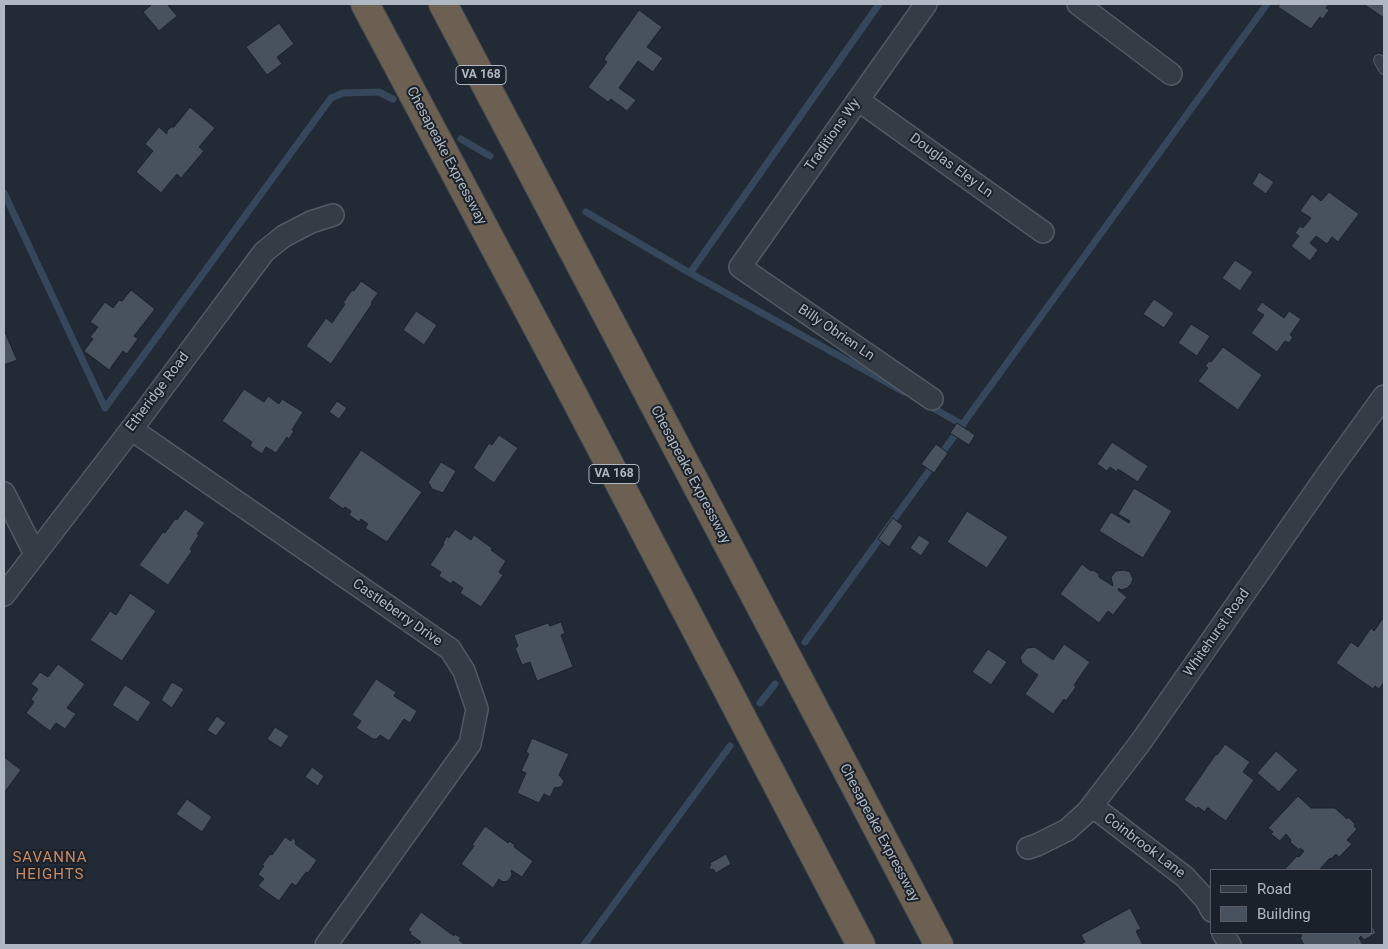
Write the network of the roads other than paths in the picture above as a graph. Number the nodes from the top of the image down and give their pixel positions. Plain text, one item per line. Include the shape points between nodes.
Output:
1 (351, 4) edge
2 (365, 4) edge
3 (443, 4) edge
4 (462, 4) edge
5 (926, 4) edge
6 (1078, 4) edge
7 (1171, 74) dead end
8 (406, 80) junction
9 (858, 100) junction
10 (518, 146) junction
11 (333, 215) dead end
12 (1043, 232) dead end
13 (740, 267) joint
14 (1384, 396) edge
15 (932, 399) dead end
16 (131, 429) junction
17 (4, 493) edge
18 (35, 554) junction
19 (4, 595) edge
20 (1092, 806) junction
21 (1028, 848) dead end
22 (1210, 907) edge
23 (1224, 934) edge
24 (326, 945) edge
25 (861, 945) edge
26 (939, 945) edge
27 (1230, 945) edge

1 - 8 highway
2 - 8 highway, Chesapeake Expressway / VA 168
3 - 10 highway, Chesapeake Expressway / VA 168
4 - 10 highway
5 - 9 street, Traditions Wy
6 - 7 street
8 - 25 highway, Chesapeake Expressway / VA 168
9 - 12 street, Douglas Eley Ln
9 - 13 street, Traditions Wy
10 - 26 highway, Chesapeake Expressway / VA 168
11 - 16 street, Etheridge Road via 284,236 264,252
13 - 15 street, Billy Obrien Ln
14 - 20 street, Whitehurst Road via 1140,743
16 - 18 street, Etheridge Road
16 - 24 street, Castleberry Drive via 450,649 464,672 477,708 470,744
17 - 18 street
18 - 19 street, Etheridge Road
20 - 21 street, Whitehurst Road via 1067,830
20 - 22 street, Coinbrook Lane via 1186,877
23 - 27 street

